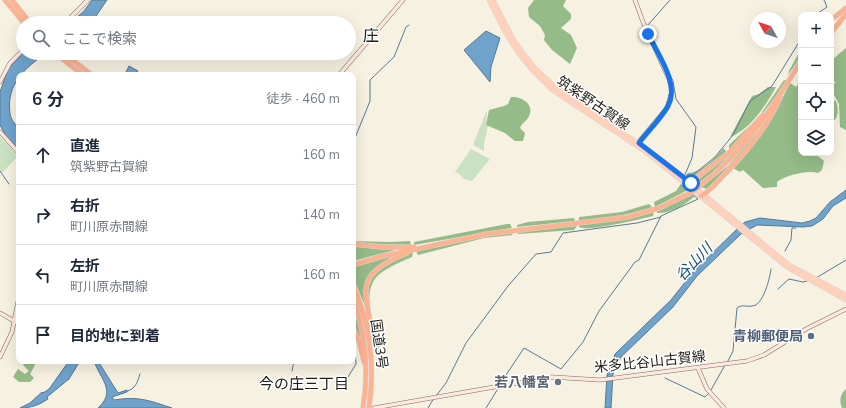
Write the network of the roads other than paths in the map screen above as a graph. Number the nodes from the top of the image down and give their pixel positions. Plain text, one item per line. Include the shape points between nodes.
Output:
1 (5, 0) edge
2 (12, 0) edge
3 (88, 0) edge
4 (403, 0) edge
5 (489, 0) edge
6 (493, 0) edge
7 (635, 0) edge
8 (846, 8) edge
9 (846, 14) edge
10 (18, 16) edge
11 (25, 16) edge
12 (73, 16) edge
13 (834, 18) edge
14 (834, 29) edge
15 (356, 55) edge
16 (16, 57) edge
17 (64, 60) edge
18 (72, 60) edge
19 (352, 60) edge
20 (798, 66) edge
21 (798, 69) edge
22 (79, 72) edge
23 (88, 72) edge
24 (342, 72) edge
25 (0, 82) edge
26 (779, 97) junction
27 (0, 132) edge
28 (637, 144) junction
29 (16, 150) edge
30 (690, 184) junction
31 (703, 195) junction
32 (746, 231) junction
33 (356, 244) edge
34 (417, 247) junction
35 (356, 263) edge
36 (356, 293) edge
37 (846, 296) edge
38 (846, 300) edge
39 (356, 309) edge
40 (845, 309) edge
41 (16, 312) edge
42 (0, 314) edge
43 (14, 322) junction
44 (356, 334) edge
45 (370, 345) junction
46 (0, 357) edge
47 (698, 368) junction
48 (367, 371) junction
49 (363, 408) edge
50 (369, 408) edge
51 (374, 408) edge
52 (724, 408) edge

1 - 10 highway
2 - 11 highway
3 - 12 main road
4 - 15 main road
5 - 28 main road, 筑紫野古賀線 via 511,42 540,79 571,104
6 - 28 main road, 筑紫野古賀線 via 514,41 540,74 566,96
7 - 28 main road via 672,91 667,108
8 - 13 highway
9 - 14 highway
16 - 25 main road
17 - 22 highway
18 - 23 highway
19 - 24 main road
20 - 26 highway
21 - 26 highway
26 - 30 highway via 736,145
26 - 31 highway via 771,117 750,146
26 - 34 highway, bridge via 749,141 729,163 700,186 659,208 628,217 487,234
27 - 29 main road
28 - 30 main road, 筑紫野古賀線
30 - 31 main road, 筑紫野古賀線
31 - 32 main road, 筑紫野古賀線
32 - 37 main road, 筑紫野古賀線 via 789,264
32 - 38 main road, 筑紫野古賀線 via 787,267
33 - 34 highway via 382,248
34 - 35 highway
34 - 45 highway via 386,263 369,278 365,295 371,332
36 - 45 highway, 国道3号 via 364,314
39 - 48 highway, 国道3号 via 364,337
40 - 47 main road, 米多比谷山古賀線 via 758,358
41 - 43 main road
42 - 43 main road
43 - 46 main road
44 - 48 highway
45 - 50 highway, 国道3号 via 372,378
47 - 51 main road, 米多比谷山古賀線 via 606,379 543,378
47 - 52 main road via 707,390
48 - 49 highway, 国道3号

